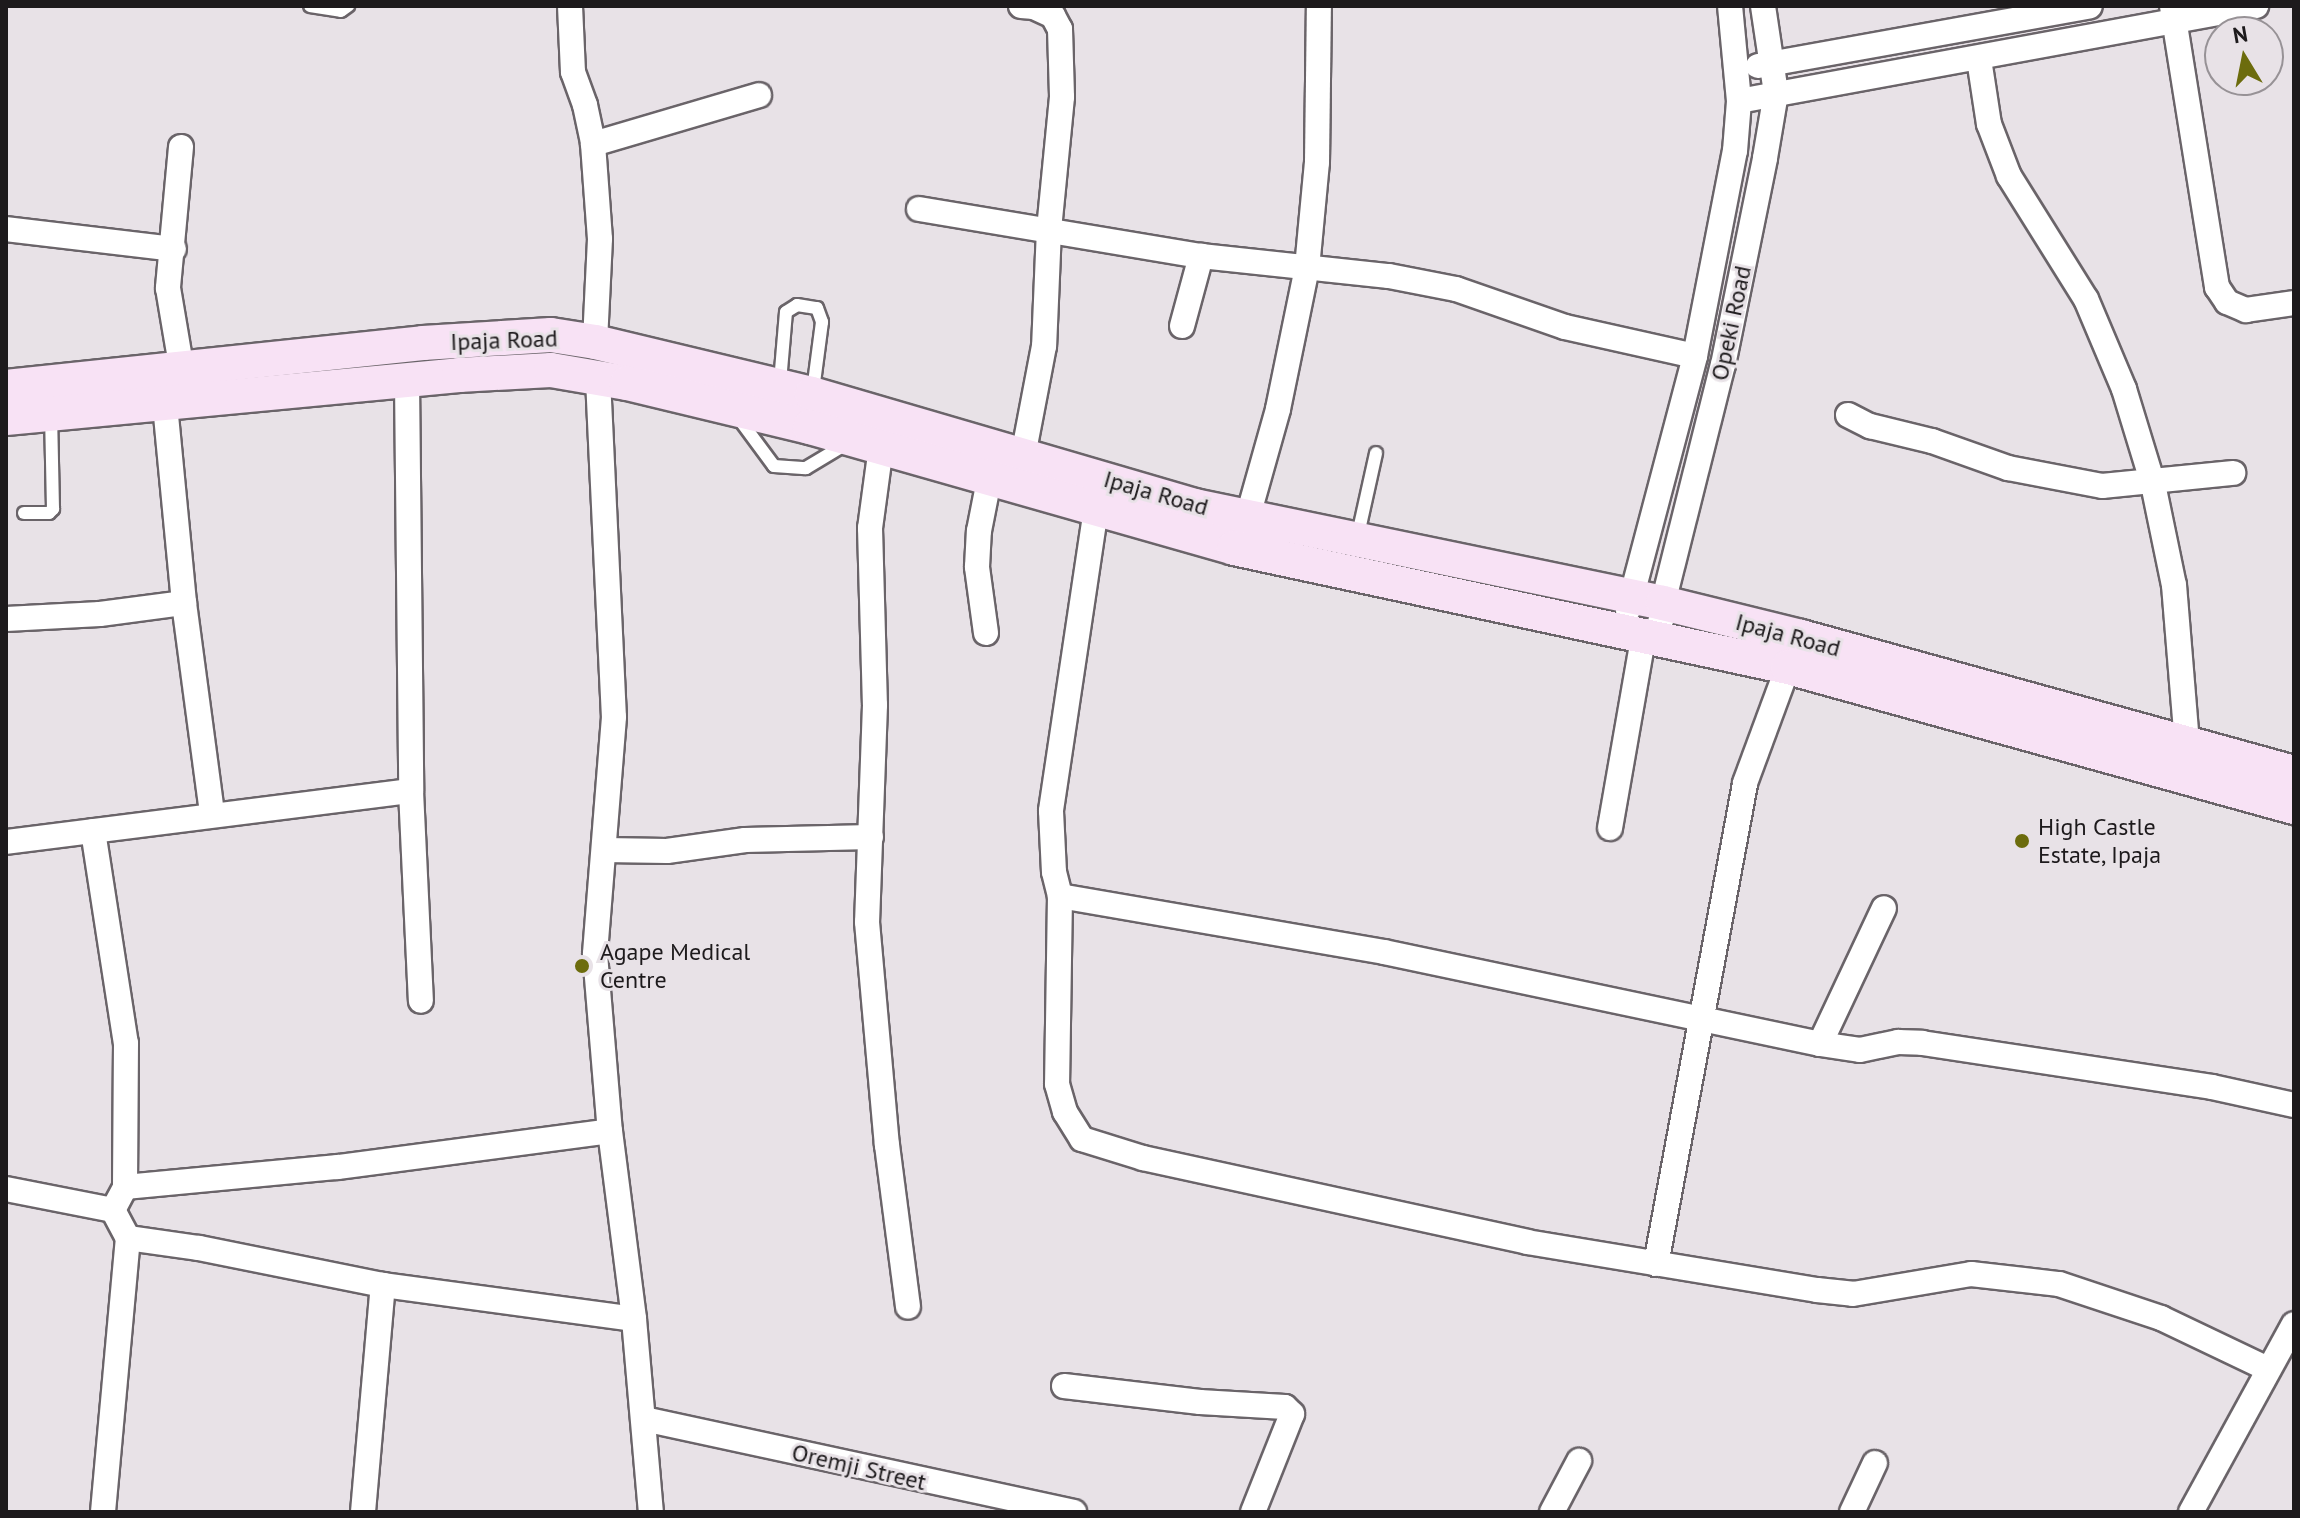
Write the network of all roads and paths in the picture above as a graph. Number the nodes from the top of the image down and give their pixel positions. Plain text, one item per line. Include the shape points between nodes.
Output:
1 (310, 6) edge
2 (348, 6) edge
3 (570, 6) edge
4 (1021, 6) edge
5 (1319, 6) edge
6 (1730, 6) edge
7 (1763, 6) edge
8 (2090, 6) edge
9 (2256, 6) edge
10 (2173, 13) edge
11 (1961, 18) edge
12 (1979, 59) junction
13 (1772, 64) junction
14 (1738, 70) junction
15 (1776, 93) junction
16 (759, 95) dead end
17 (1739, 101) junction
18 (593, 144) junction
19 (181, 147) dead end
20 (919, 209) dead end
21 (6, 229) edge
22 (1049, 229) junction
23 (174, 249) junction
24 (1201, 256) junction
25 (1307, 268) junction
26 (2294, 303) edge
27 (1182, 326) dead end
28 (595, 342) junction
29 (1695, 356) junction
30 (182, 371) junction
31 (598, 379) junction
32 (407, 381) junction
33 (6, 387) edge
34 (796, 390) junction
35 (165, 405) junction
36 (733, 410) junction
37 (51, 415) junction
38 (1848, 415) dead end
39 (6, 418) edge
40 (866, 432) junction
41 (1376, 453) dead end
42 (1023, 456) junction
43 (2233, 473) dead end
44 (989, 480) junction
45 (2153, 484) junction
46 (1096, 509) junction
47 (24, 513) dead end
48 (1248, 516) junction
49 (1356, 542) junction
50 (1648, 600) junction
51 (184, 603) junction
52 (6, 619) edge
53 (986, 633) dead end
54 (1640, 633) junction
55 (1788, 667) junction
56 (2187, 743) junction
57 (2294, 773) edge
58 (411, 791) junction
59 (2294, 807) edge
60 (212, 814) junction
61 (1610, 828) dead end
62 (93, 831) junction
63 (871, 837) junction
64 (6, 842) edge
65 (605, 850) junction
66 (1060, 896) junction
67 (1884, 908) dead end
68 (421, 1001) dead end
69 (1703, 1019) junction
70 (1820, 1044) junction
71 (2294, 1105) edge
72 (610, 1131) junction
73 (125, 1187) junction
74 (6, 1189) edge
75 (113, 1210) junction
76 (128, 1238) junction
77 (1656, 1264) junction
78 (383, 1285) junction
79 (908, 1307) dead end
80 (634, 1319) junction
81 (2294, 1324) edge
82 (2268, 1369) junction
83 (1064, 1386) dead end
84 (644, 1419) junction
85 (1579, 1461) dead end
86 (1875, 1463) dead end
87 (103, 1512) edge
88 (363, 1512) edge
89 (651, 1512) edge
90 (1074, 1512) edge
91 (1253, 1512) edge
92 (1552, 1512) edge
93 (1852, 1512) edge
94 (2191, 1512) edge

1 - 2 lane via 341,11
3 - 18 street via 573,72
4 - 22 street via 1053,16 1060,29 1061,112
5 - 25 street via 1317,162
6 - 14 street, Opeki Road
7 - 13 street, Opeki Road
8 - 11 street
9 - 10 street
10 - 12 street
10 - 26 street via 2217,287 2227,302 2246,310
11 - 13 street
12 - 15 street
12 - 45 street via 1989,124 2009,176 2086,299 2124,389
13 - 14 street
13 - 15 street, Opeki Road
14 - 17 street, Opeki Road
15 - 17 street
15 - 50 street, Opeki Road via 1723,365
16 - 18 street
17 - 29 street, Opeki Road via 1735,151
18 - 28 street via 600,239
19 - 23 street
20 - 22 street
21 - 23 street
22 - 24 street
22 - 42 street via 1044,346
23 - 30 street via 168,288
24 - 25 street
24 - 27 street
25 - 29 street via 1456,289 1565,327
25 - 48 street via 1278,409
28 - 30 main road, Ipaja Road via 551,335 423,343
28 - 34 main road, Ipaja Road
29 - 50 street, Opeki Road
30 - 33 main road, Ipaja Road
31 - 32 main road, Ipaja Road via 551,370
31 - 36 main road, Ipaja Road
31 - 65 street via 614,696
32 - 35 main road, Ipaja Road
32 - 58 street
34 - 34 lane via 822,322 817,308 797,305 786,312
34 - 40 main road, Ipaja Road
35 - 37 main road, Ipaja Road
35 - 51 street
36 - 40 main road, Ipaja Road
36 - 40 lane via 774,466 806,468
37 - 39 main road, Ipaja Road
37 - 47 lane via 53,509
38 - 45 street via 2008,468 2102,486
40 - 42 main road, Ipaja Road
40 - 44 main road, Ipaja Road
40 - 63 street via 875,705
41 - 49 lane
42 - 48 main road, Ipaja Road
43 - 45 street
44 - 46 main road, Ipaja Road
44 - 53 street via 977,567
45 - 56 street via 2180,628
46 - 54 main road, Ipaja Road via 1234,548
46 - 66 street via 1051,811
48 - 49 main road, Ipaja Road
49 - 50 main road, Ipaja Road
50 - 54 street, Opeki Road
50 - 54 street, Opeki Road via 1661,620
50 - 56 main road, Ipaja Road
51 - 52 street
51 - 60 street
54 - 55 main road, Ipaja Road
54 - 61 street
55 - 59 main road, Ipaja Road
55 - 69 street via 1745,783
56 - 57 main road, Ipaja Road
58 - 60 street
58 - 68 street
60 - 62 street
62 - 64 street
62 - 73 street via 126,1043
63 - 65 street via 745,840 667,851
63 - 79 street via 867,922
65 - 72 street via 595,954
66 - 69 street via 1384,952
66 - 77 street via 1057,1084 1065,1112 1082,1139 1143,1158 1527,1242
67 - 70 street
69 - 70 street
69 - 77 street
70 - 71 street via 1860,1050 1922,1043 2212,1087
72 - 73 street via 338,1167
72 - 80 street
73 - 75 street
74 - 75 street
75 - 76 street
76 - 78 street
76 - 87 street
77 - 82 street via 1853,1294 1971,1274 2059,1284 2161,1318
78 - 80 street
78 - 88 street
80 - 84 street
81 - 82 street
82 - 94 street
83 - 91 street via 1285,1407 1292,1414
84 - 89 street
84 - 90 street, Oremji Street
85 - 92 street
86 - 93 street

